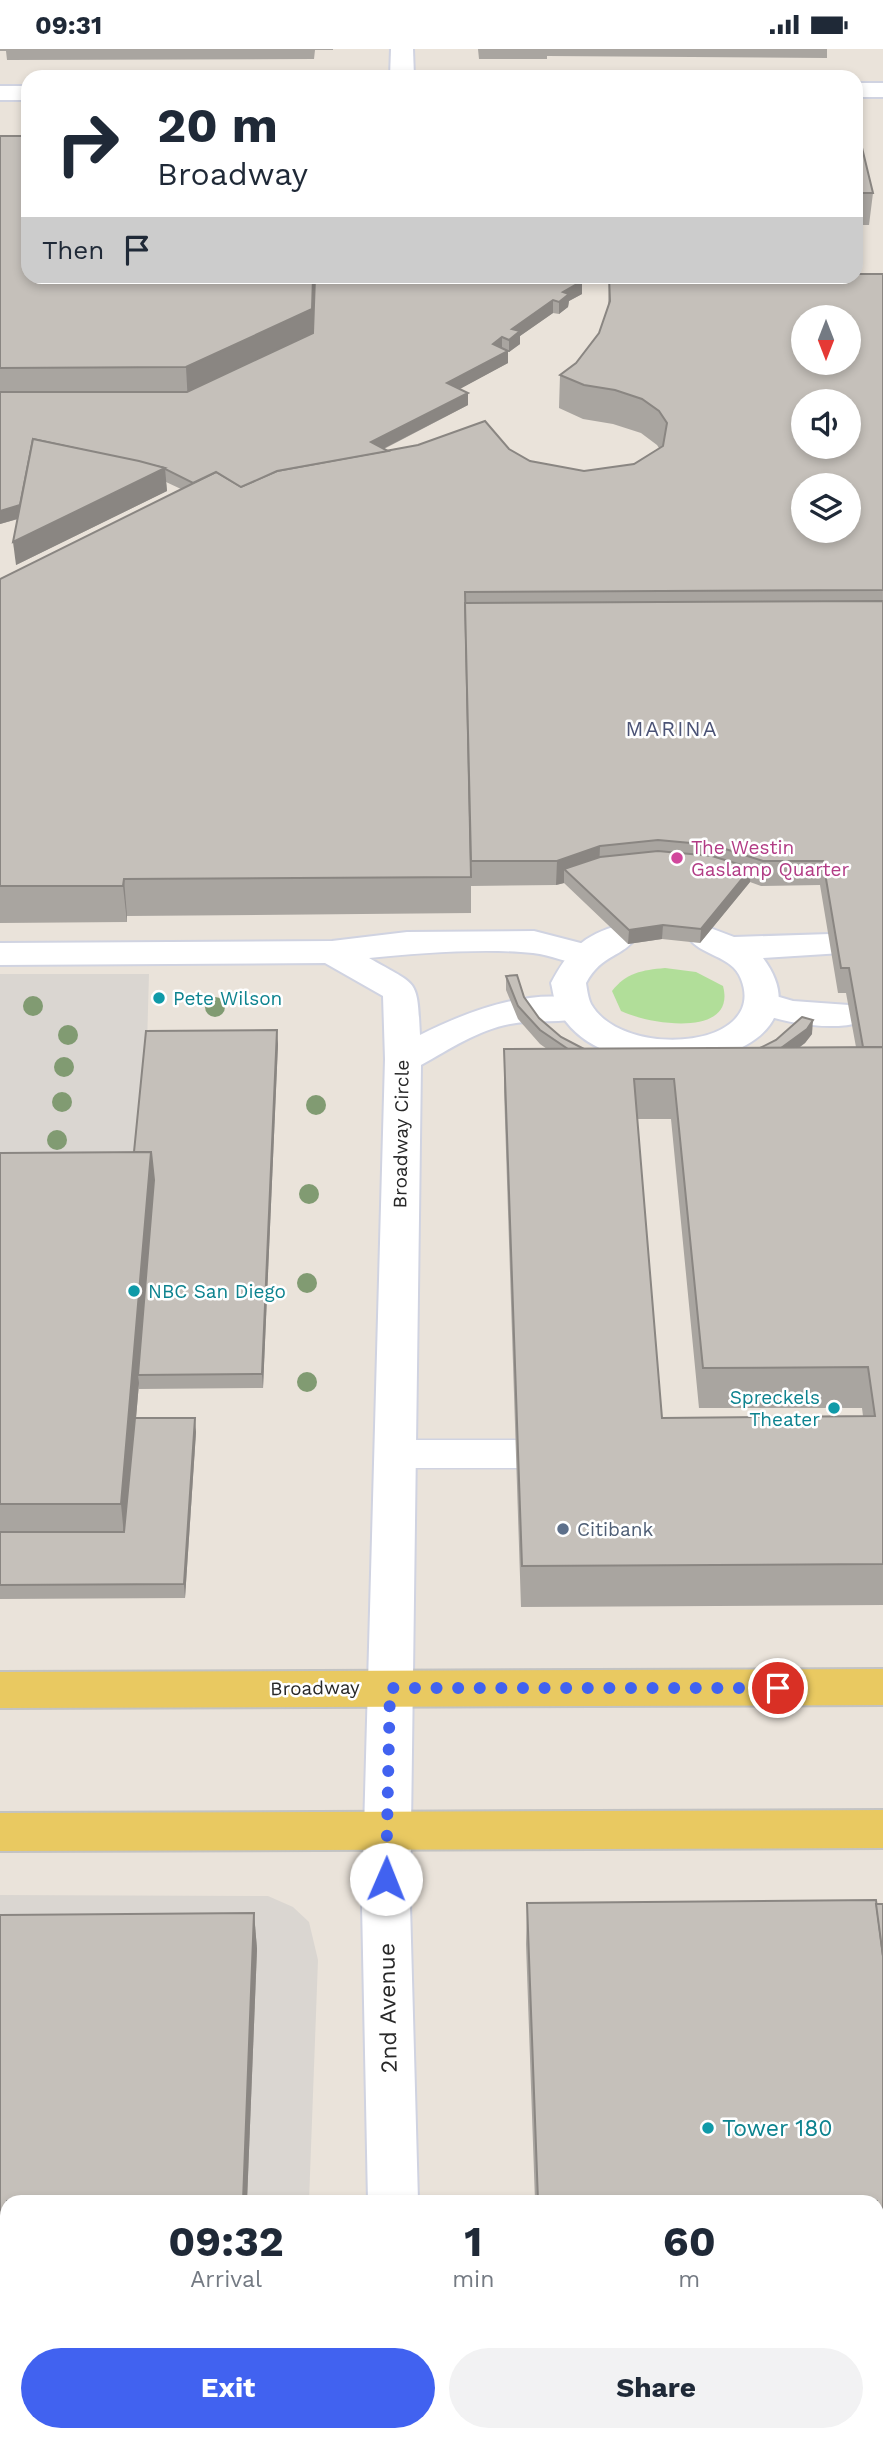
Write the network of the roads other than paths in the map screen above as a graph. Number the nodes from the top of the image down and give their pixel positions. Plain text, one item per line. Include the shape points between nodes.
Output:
1 (402, 49) edge
2 (402, 70) edge
3 (863, 90) edge
4 (883, 90) edge
5 (0, 93) edge
6 (21, 93) edge
7 (620, 936) edge
8 (830, 945) edge
9 (332, 952) junction
10 (0, 954) edge
11 (584, 955) junction
12 (762, 1003) junction
13 (574, 1009) junction
14 (850, 1014) edge
15 (403, 1059) junction
16 (394, 1454) junction
17 (517, 1454) edge
18 (883, 1687) edge
19 (390, 1688) junction
20 (0, 1690) edge
21 (883, 1829) edge
22 (387, 1830) junction
23 (0, 1832) edge
24 (393, 2195) edge

1 - 2 street
3 - 4 street
5 - 6 street
7 - 11 street
8 - 12 street via 718,943 751,965 762,983
9 - 10 street
9 - 11 street via 407,943 534,942
9 - 15 street, Broadway Circle via 400,991
11 - 13 street via 570,982
12 - 13 street via 753,1023 734,1038 707,1049 676,1053 644,1051 614,1042 590,1028
12 - 14 street via 792,1013
13 - 15 street via 476,1021
15 - 16 street, Broadway Circle
16 - 17 lane
16 - 19 street, Broadway Circle
18 - 19 main road, Broadway
19 - 20 main road, Broadway
19 - 22 street, 2nd Avenue
21 - 22 main road
22 - 23 main road
22 - 24 street, 2nd Avenue

